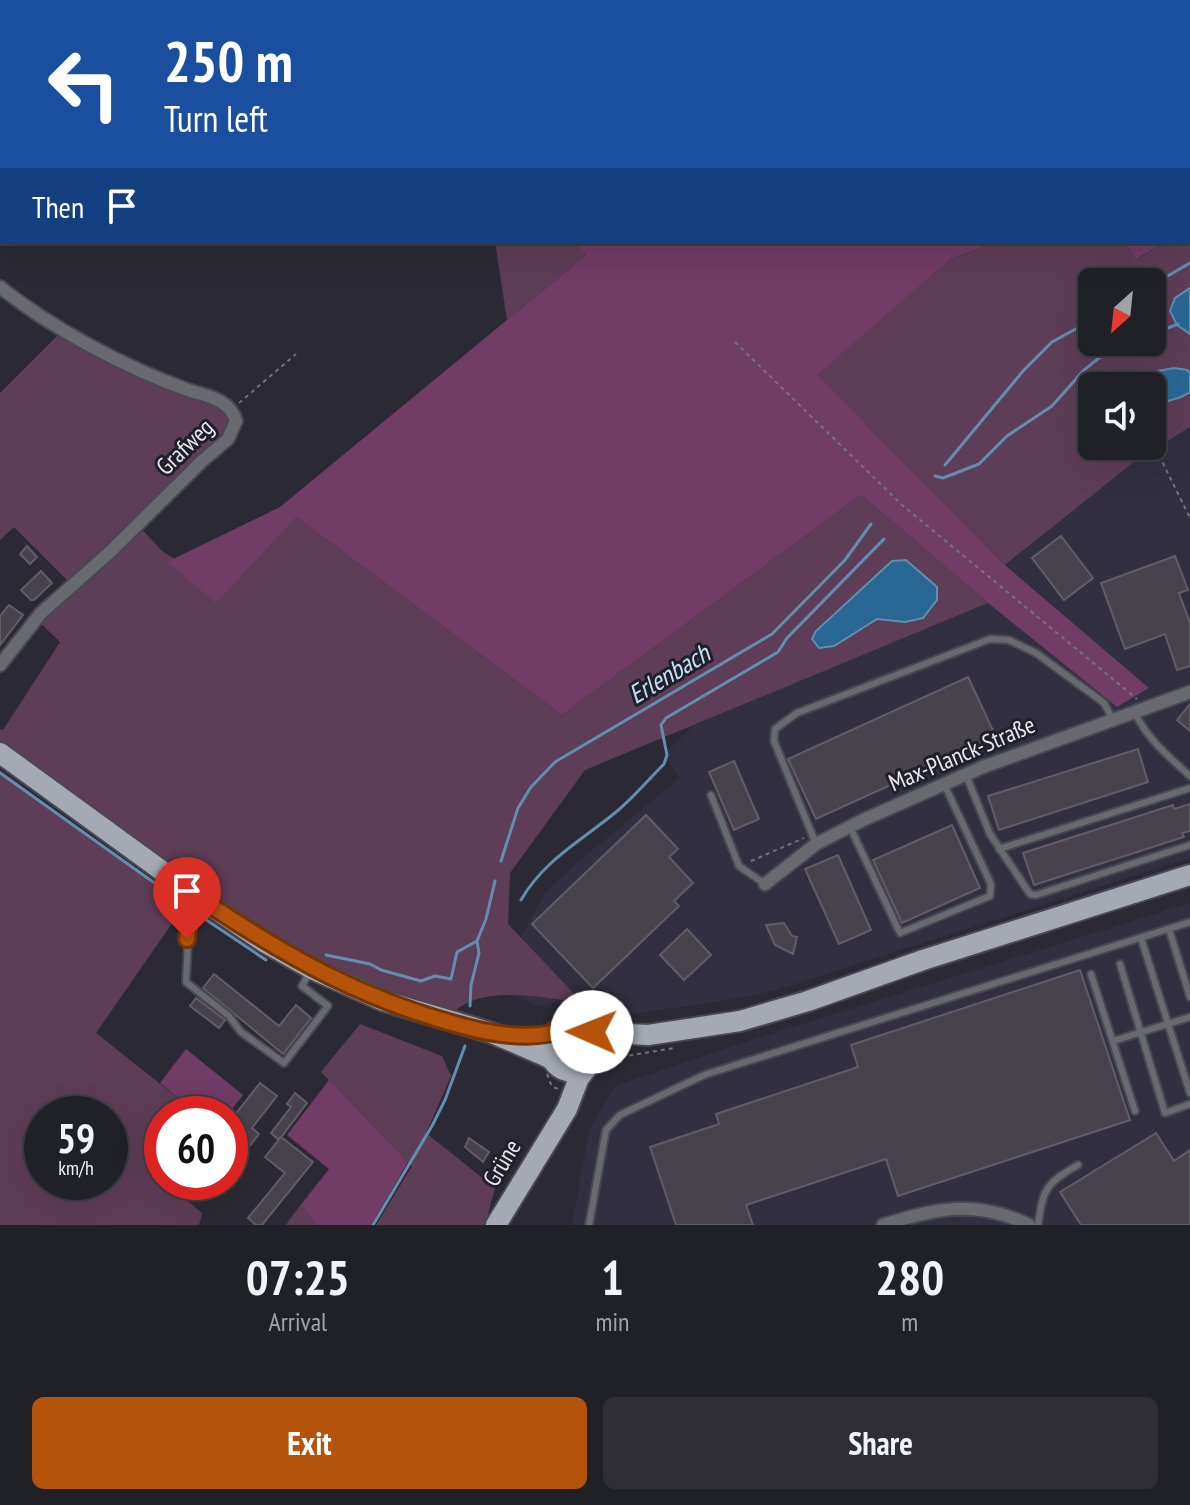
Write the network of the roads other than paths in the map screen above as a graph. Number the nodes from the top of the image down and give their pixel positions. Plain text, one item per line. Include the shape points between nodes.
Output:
1 (0, 287) edge
2 (0, 665) edge
3 (1190, 692) edge
4 (1134, 711) junction
5 (1112, 718) junction
6 (0, 753) edge
7 (966, 774) junction
8 (1190, 776) edge
9 (944, 784) junction
10 (1190, 788) edge
11 (711, 795) dead end
12 (850, 827) junction
13 (816, 844) junction
14 (1190, 845) edge
15 (999, 849) junction
16 (1190, 875) edge
17 (765, 884) joint
18 (198, 897) junction
19 (1190, 922) edge
20 (1169, 929) junction
21 (1141, 938) junction
22 (1120, 964) dead end
23 (312, 969) junction
24 (1091, 974) dead end
25 (1190, 997) edge
26 (1190, 1017) edge
27 (1168, 1024) junction
28 (555, 1032) junction
29 (592, 1032) junction
30 (1141, 1032) junction
31 (492, 1033) junction
32 (648, 1035) junction
33 (1113, 1041) junction
34 (555, 1063) junction
35 (591, 1064) junction
36 (1190, 1093) edge
37 (1190, 1104) edge
38 (1135, 1111) dead end
39 (553, 1129) junction
40 (1078, 1165) dead end
41 (496, 1225) edge
42 (589, 1225) edge
43 (883, 1225) edge
44 (1029, 1225) edge
45 (1038, 1225) edge

1 - 2 street, Grafweg via 123,362 220,401 236,421 228,439 41,613
3 - 4 street, Max-Planck-Straße
4 - 5 street, Max-Planck-Straße
4 - 8 lane via 1143,731
5 - 7 street, Max-Planck-Straße
5 - 13 lane via 1104,703 1036,653 1009,640 990,639 797,713 775,729 774,741
6 - 18 main road
7 - 9 street, Max-Planck-Straße
7 - 15 lane
9 - 12 street, Max-Planck-Straße
9 - 12 lane via 991,884 990,896 900,933
10 - 15 lane
11 - 17 lane via 739,866
12 - 13 street, Max-Planck-Straße
13 - 17 street, Max-Planck-Straße
14 - 15 lane via 1036,895 1026,890
16 - 32 main road via 785,1008 740,1021
18 - 23 main road
18 - 23 lane via 190,911 186,982 284,1063 328,1006 302,986
19 - 20 lane
20 - 21 lane
20 - 25 lane
21 - 27 lane
21 - 42 lane via 704,1075 620,1115 606,1130
22 - 30 lane
23 - 31 main road via 398,1006
24 - 33 lane
26 - 27 lane
27 - 30 lane
27 - 36 lane
28 - 29 main road via 576,1024
28 - 31 main road
28 - 34 main road via 549,1045
29 - 32 main road
29 - 35 main road via 597,1045
30 - 33 lane
30 - 37 lane via 1165,1113
31 - 34 main road
32 - 35 main road
33 - 38 lane
34 - 35 main road via 572,1073
34 - 39 main road, Grüne via 560,1089
35 - 39 main road, Grüne
39 - 41 main road, Grüne
40 - 45 lane via 1050,1181
43 - 44 street via 967,1207

